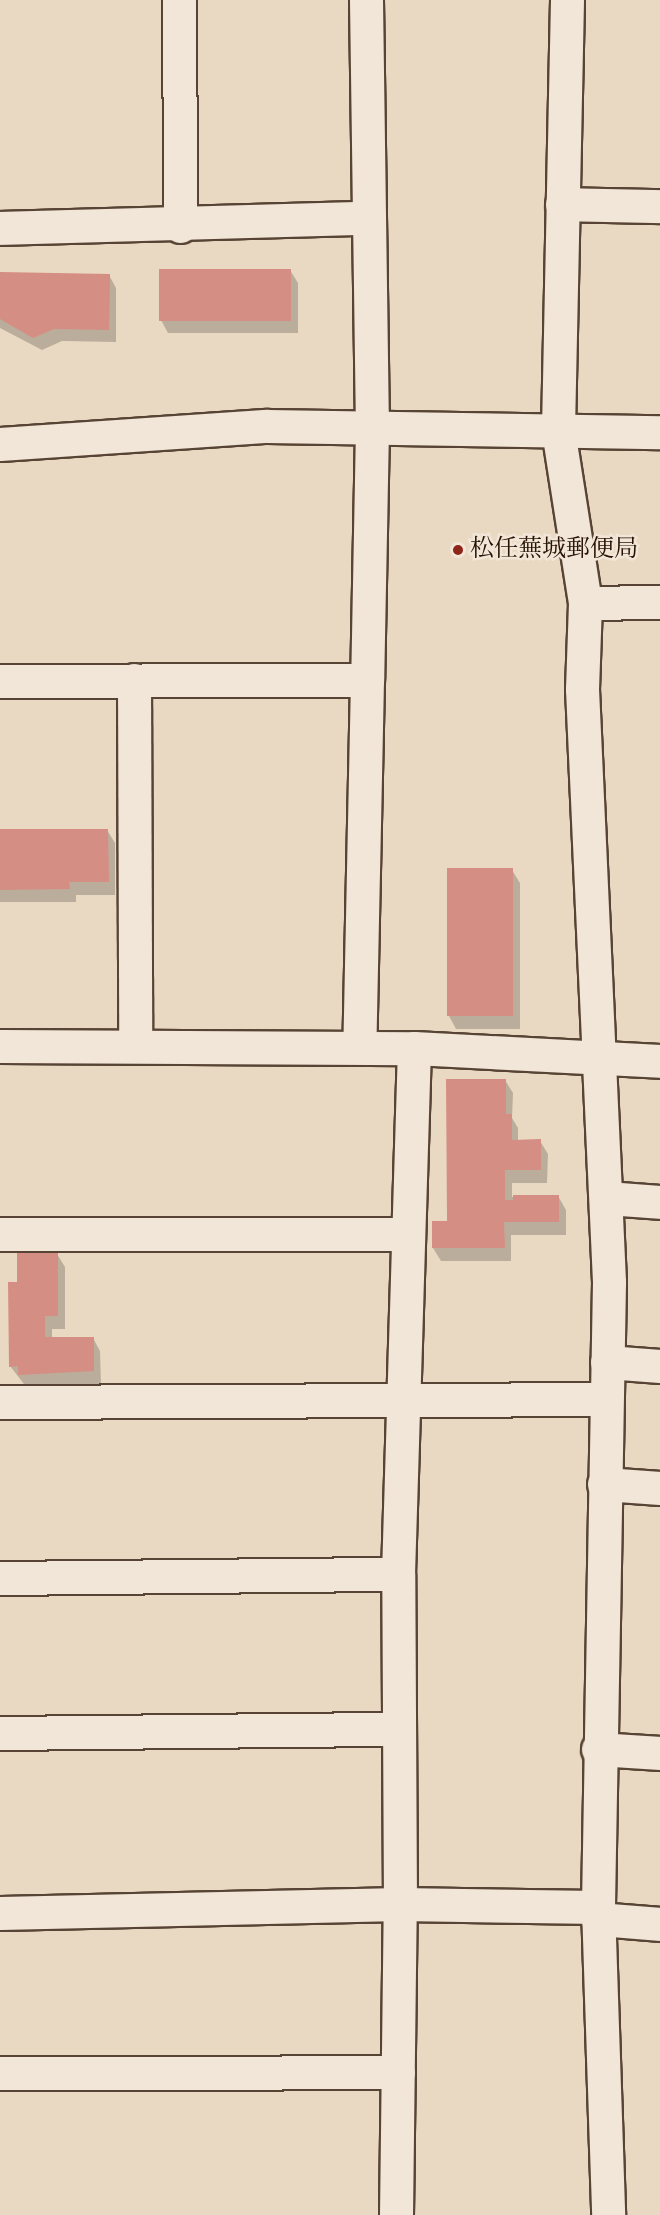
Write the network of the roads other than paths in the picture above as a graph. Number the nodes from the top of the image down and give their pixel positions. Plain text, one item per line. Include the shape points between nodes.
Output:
1 (179, 0) edge
2 (366, 0) edge
3 (567, 0) edge
4 (562, 204) junction
5 (660, 206) edge
6 (368, 218) junction
7 (180, 226) junction
8 (0, 228) edge
9 (372, 428) junction
10 (558, 430) junction
11 (660, 432) edge
12 (0, 444) edge
13 (660, 602) edge
14 (585, 603) junction
15 (134, 680) junction
16 (367, 680) junction
17 (0, 681) edge
18 (0, 1046) edge
19 (135, 1046) junction
20 (359, 1047) junction
21 (414, 1048) junction
22 (601, 1060) junction
23 (660, 1061) edge
24 (606, 1198) junction
25 (660, 1202) edge
26 (0, 1234) edge
27 (407, 1234) junction
28 (607, 1362) junction
29 (660, 1366) edge
30 (606, 1399) junction
31 (0, 1402) edge
32 (402, 1402) junction
33 (604, 1484) junction
34 (660, 1488) edge
35 (398, 1574) junction
36 (0, 1578) edge
37 (399, 1729) junction
38 (0, 1733) edge
39 (598, 1749) junction
40 (660, 1753) edge
41 (400, 1904) junction
42 (0, 1912) edge
43 (598, 1913) junction
44 (660, 1924) edge
45 (398, 2072) junction
46 (0, 2073) edge
47 (396, 2215) edge
48 (608, 2215) edge

1 - 7 street
2 - 6 street
3 - 4 street
4 - 5 street
4 - 10 street
6 - 7 street
6 - 9 street
7 - 8 street
9 - 10 street
9 - 12 street via 267,426
9 - 16 street
10 - 11 street
10 - 14 street
13 - 14 street
14 - 22 street via 582,689
15 - 16 street
15 - 17 street
15 - 19 street
16 - 20 street
18 - 19 street
19 - 20 street
20 - 21 street
21 - 22 street via 543,1053
21 - 27 street
22 - 23 street
22 - 24 street
24 - 25 street
24 - 28 street
26 - 27 street
27 - 32 street
28 - 29 street
28 - 30 street
30 - 32 street
30 - 33 street
31 - 32 street
32 - 35 street
33 - 34 street
33 - 39 street
35 - 36 street
35 - 37 street
37 - 38 street
37 - 41 street
39 - 40 street
39 - 43 street
41 - 42 street
41 - 43 street
41 - 45 street
43 - 44 street
43 - 48 street
45 - 46 street
45 - 47 street

